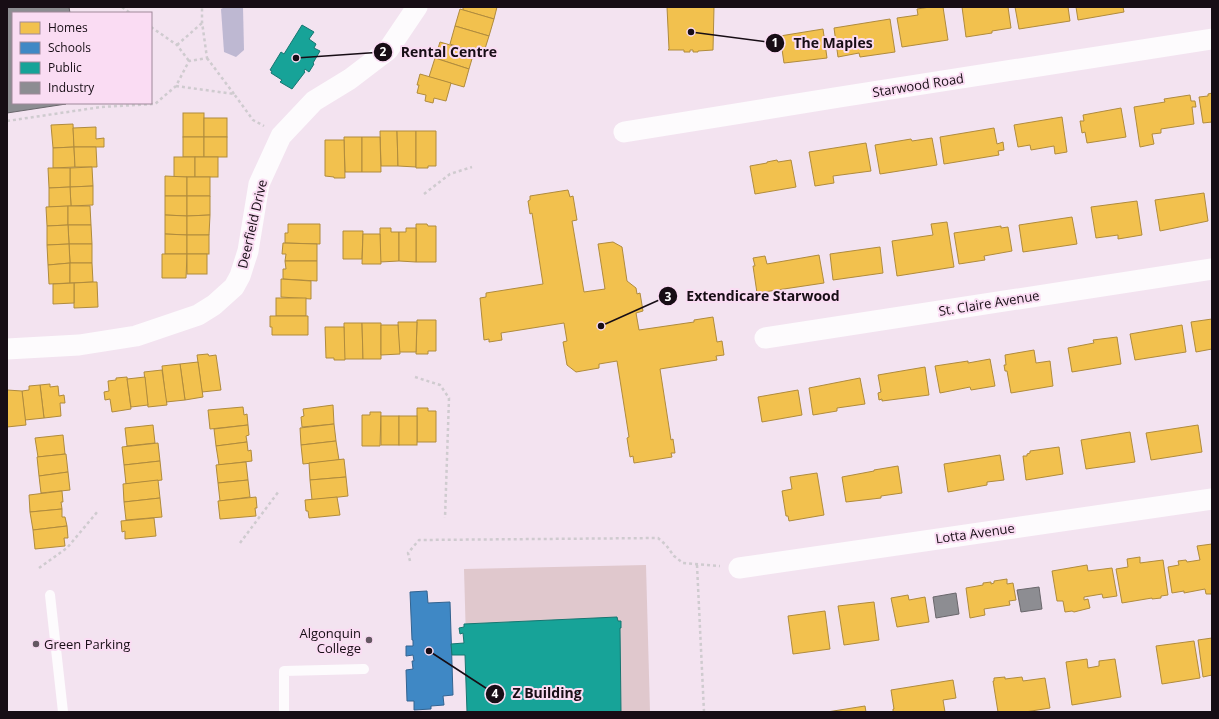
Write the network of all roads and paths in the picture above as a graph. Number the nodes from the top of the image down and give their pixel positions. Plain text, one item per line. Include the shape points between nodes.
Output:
1 (202, 7) edge
2 (417, 7) edge
3 (202, 22) junction
4 (152, 28) edge
5 (1212, 39) edge
6 (177, 45) junction
7 (207, 58) junction
8 (189, 61) junction
9 (176, 86) junction
10 (234, 94) junction
11 (7, 121) edge
12 (624, 132) dead end
13 (281, 136) junction
14 (472, 167) dead end
15 (424, 194) dead end
16 (1212, 269) edge
17 (765, 338) dead end
18 (7, 349) edge
19 (415, 377) dead end
20 (279, 491) dead end
21 (1212, 499) edge
22 (98, 511) dead end
23 (445, 518) dead end
24 (240, 543) dead end
25 (410, 561) dead end
26 (697, 565) junction
27 (39, 568) dead end
28 (739, 568) joint
29 (50, 596) dead end
30 (364, 669) dead end
31 (63, 712) edge
32 (284, 712) edge
33 (704, 712) edge

1 - 3 path
2 - 13 street, Deerfield Drive via 388,50 350,79 314,100
3 - 6 path
3 - 7 path
4 - 6 path
5 - 12 street, Starwood Road
6 - 8 path
7 - 8 path
7 - 10 path
8 - 9 path
9 - 10 path
9 - 11 path via 155,104 101,107
10 - 13 path via 253,120
13 - 18 street, Deerfield Drive via 259,184 248,251 240,276 234,287 214,305 198,315 136,336 79,345
14 - 15 path via 450,174
16 - 17 street, St. Claire Avenue
19 - 23 path via 440,385 449,398
20 - 24 path
21 - 28 street, Lotta Avenue
22 - 27 path via 67,548
25 - 26 path via 408,553 419,540 658,538 683,563
26 - 28 path
26 - 33 path
29 - 31 lane
30 - 32 lane via 284,671

